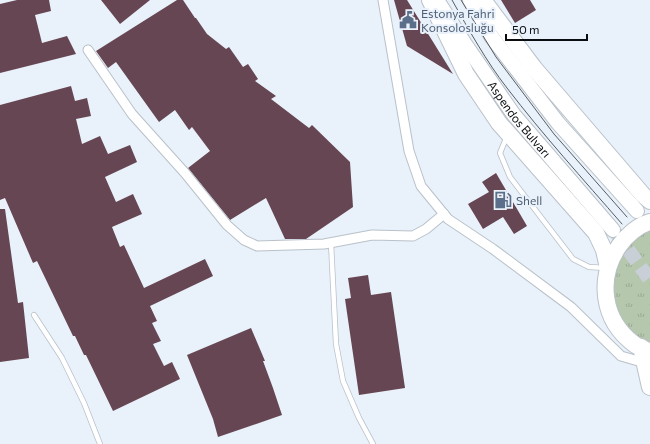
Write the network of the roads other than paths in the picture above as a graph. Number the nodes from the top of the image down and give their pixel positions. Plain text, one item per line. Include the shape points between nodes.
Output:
1 (383, 0) edge
2 (430, 0) edge
3 (437, 0) edge
4 (470, 0) edge
5 (483, 0) edge
6 (88, 50) dead end
7 (508, 132) junction
8 (650, 201) edge
9 (637, 211) dead end
10 (444, 214) junction
11 (650, 222) edge
12 (613, 230) tunnel mouth
13 (331, 243) junction
14 (608, 268) junction
15 (34, 315) dead end
16 (645, 354) edge
17 (650, 387) edge
18 (100, 444) edge
19 (373, 444) edge

1 - 10 street via 409,151 421,186
2 - 7 highway via 466,74
3 - 12 main road, Aspendos Bulvarı via 514,114
4 - 9 main road via 491,36 558,123
5 - 8 highway via 534,68
6 - 13 street via 132,114 227,225 244,240 257,246
7 - 14 highway via 596,233 604,250
7 - 14 lane via 500,153 510,177 573,259 588,267
10 - 13 street via 413,236 372,235
10 - 16 street via 571,307 621,356
11 - 14 highway via 625,237 611,257
13 - 19 lane via 336,344 343,381
14 - 16 highway via 605,281 607,305 617,327
15 - 18 lane via 62,358
16 - 17 highway

